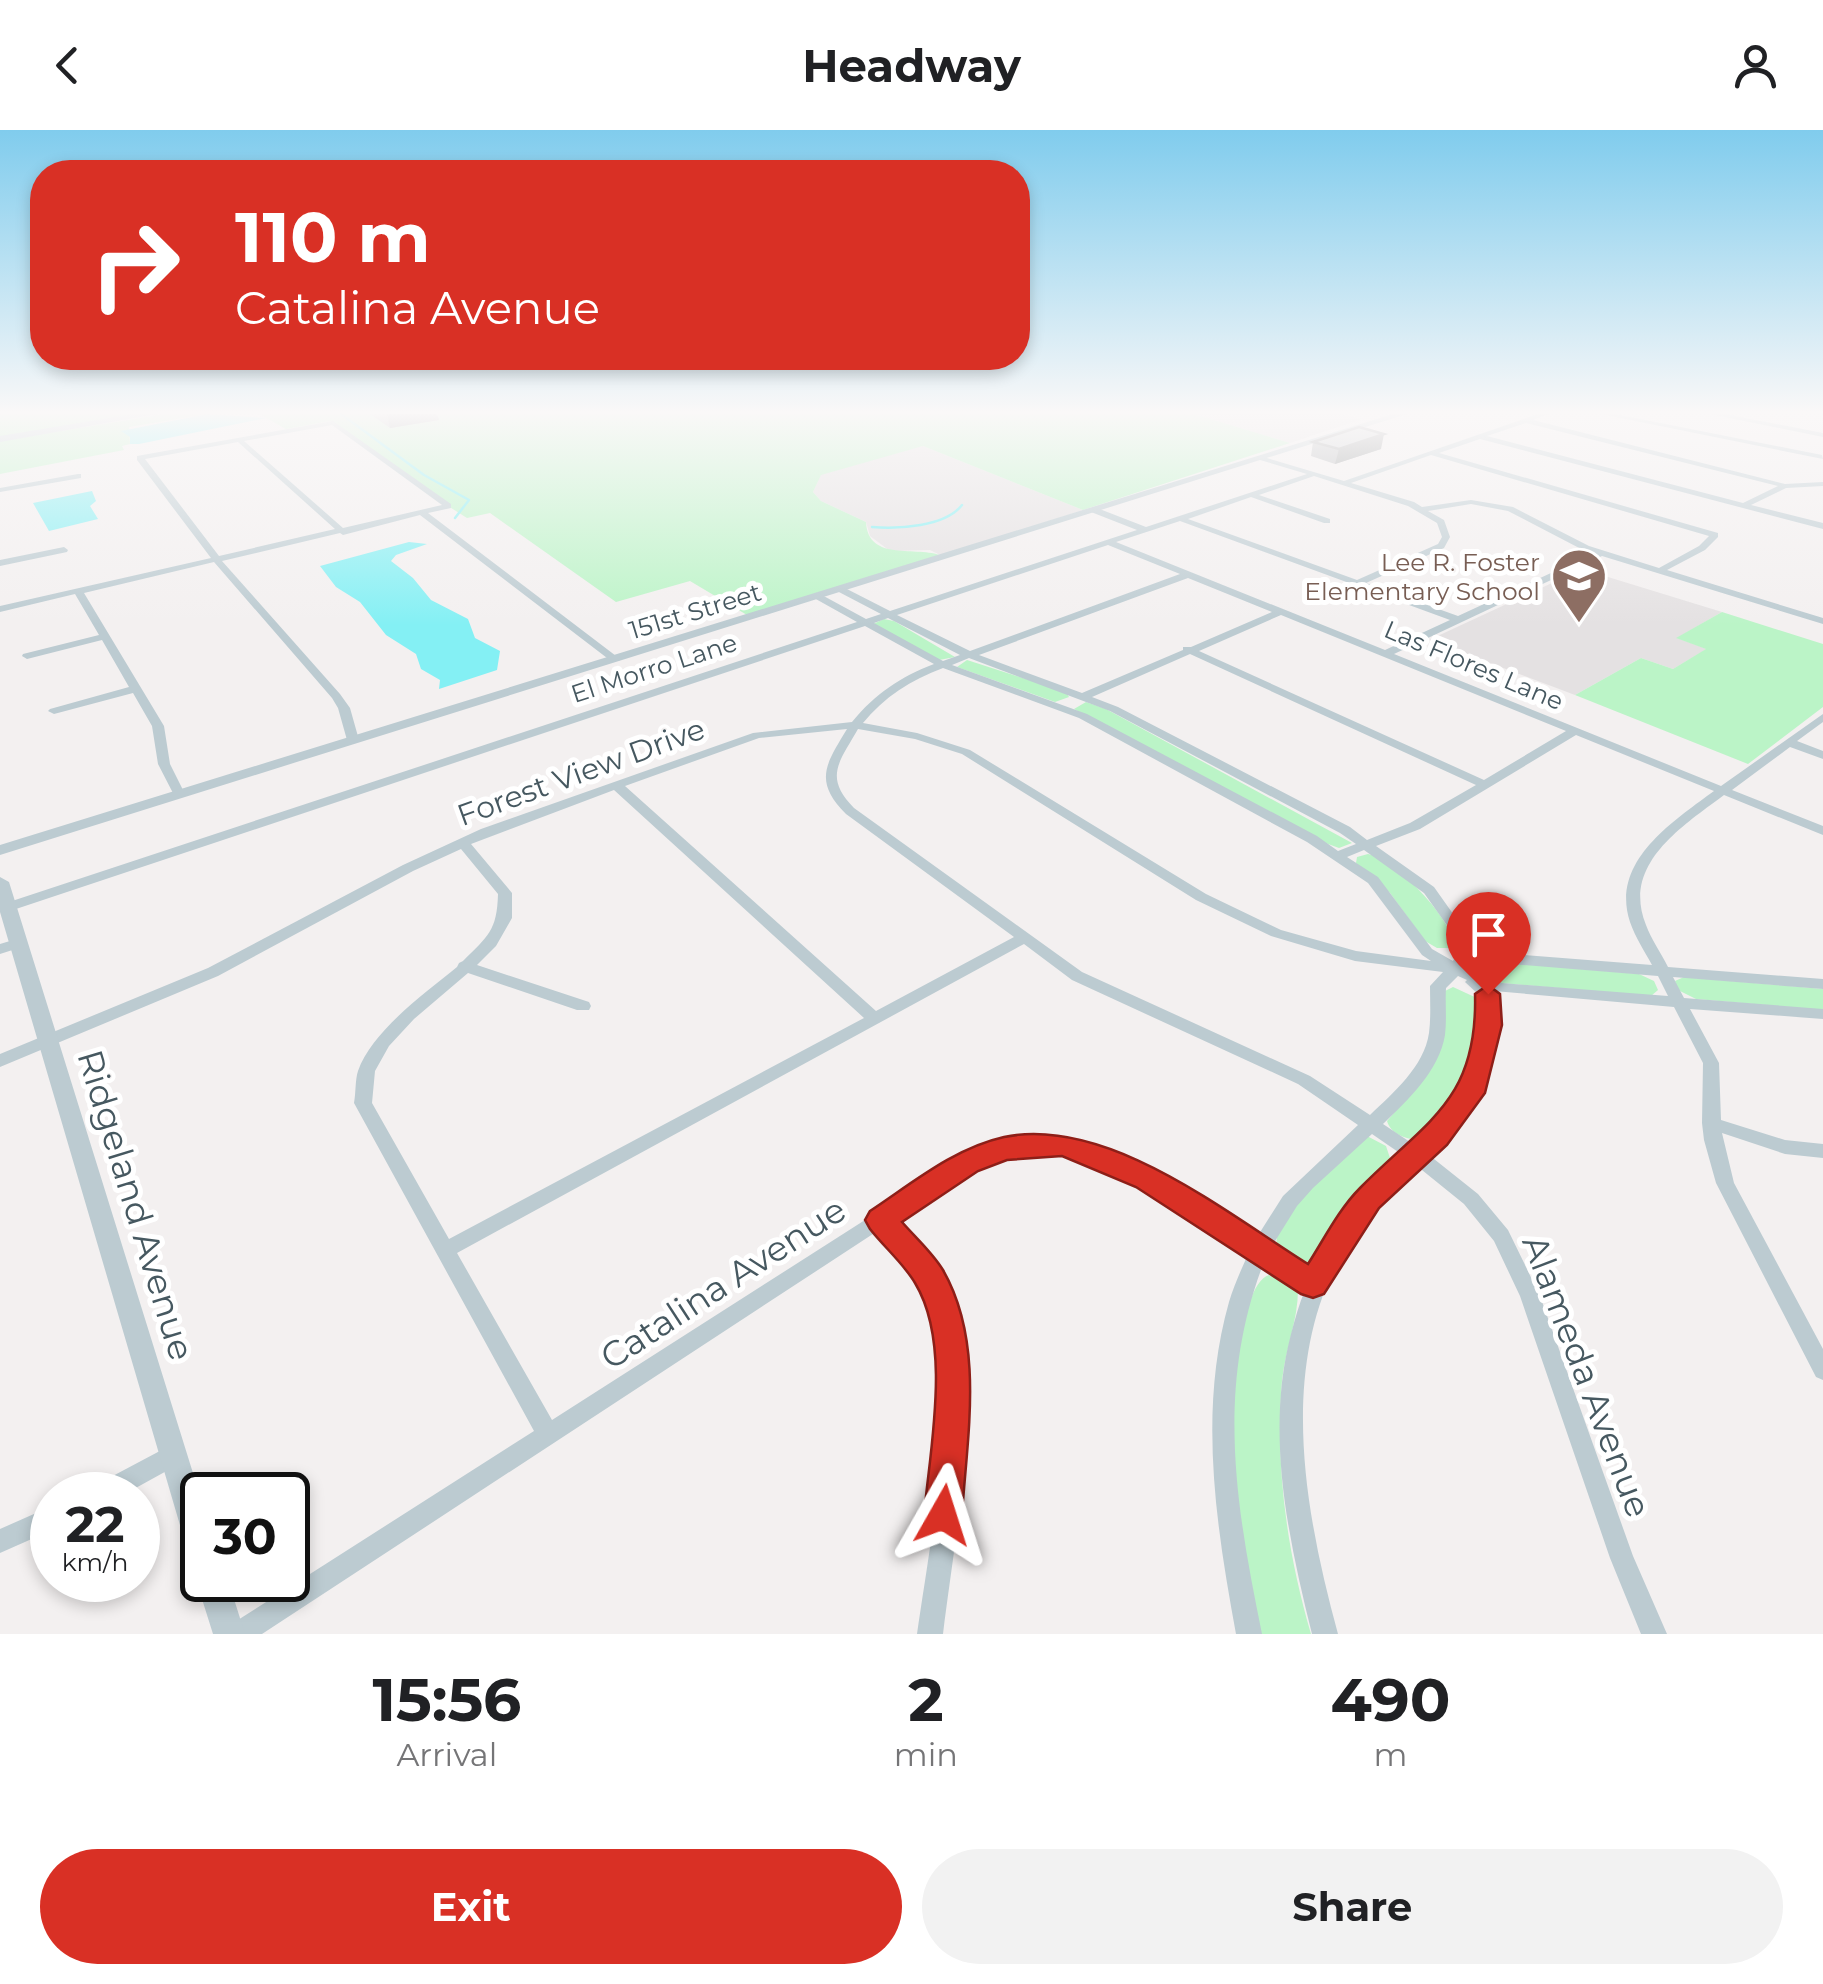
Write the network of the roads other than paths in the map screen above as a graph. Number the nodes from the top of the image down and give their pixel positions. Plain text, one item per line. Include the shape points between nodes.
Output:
1 (32, 484) edge
2 (160, 484) edge
3 (288, 484) edge
4 (418, 484) edge
5 (1178, 484) edge
6 (1283, 484) edge
7 (1349, 484) edge
8 (1537, 484) edge
9 (1664, 484) edge
10 (1778, 484) edge
11 (1819, 484) edge
12 (1785, 486) junction
13 (0, 490) edge
14 (1251, 495) junction
15 (1744, 505) junction
16 (1424, 509) junction
17 (1094, 510) junction
18 (424, 514) junction
19 (1180, 518) junction
20 (1327, 521) dead end
21 (1823, 526) edge
22 (1144, 529) junction
23 (342, 532) junction
24 (1107, 541) junction
25 (64, 550) dead end
26 (1602, 553) junction
27 (217, 560) junction
28 (0, 563) edge
29 (1659, 571) junction
30 (1189, 574) junction
31 (1356, 584) junction
32 (840, 589) junction
33 (78, 591) junction
34 (817, 596) junction
35 (0, 609) edge
36 (1282, 611) junction
37 (889, 616) junction
38 (1459, 620) junction
39 (1823, 621) edge
40 (864, 622) junction
41 (104, 637) junction
42 (1187, 650) junction
43 (1388, 653) junction
44 (27, 656) dead end
45 (969, 656) junction
46 (615, 659) junction
47 (943, 666) junction
48 (134, 689) junction
49 (1085, 696) junction
50 (1064, 707) junction
51 (54, 711) dead end
52 (1823, 717) edge
53 (855, 725) junction
54 (1576, 731) junction
55 (352, 740) junction
56 (1789, 742) junction
57 (1823, 755) edge
58 (616, 785) junction
59 (1486, 785) junction
60 (1722, 790) junction
61 (179, 794) junction
62 (1823, 831) edge
63 (463, 842) junction
64 (1372, 845) junction
65 (0, 850) edge
66 (1339, 855) junction
67 (0, 882) edge
68 (8, 907) junction
69 (1024, 938) junction
70 (10, 946) edge
71 (464, 966) junction
72 (1456, 969) junction
73 (1662, 971) junction
74 (1823, 984) edge
75 (1678, 1003) junction
76 (584, 1006) dead end
77 (1823, 1014) edge
78 (874, 1018) junction
79 (47, 1042) junction
80 (0, 1061) edge
81 (1368, 1123) junction
82 (1712, 1123) junction
83 (1823, 1150) edge
84 (1417, 1156) junction
85 (881, 1220) junction
86 (444, 1251) junction
87 (1259, 1251) junction
88 (1313, 1284) junction
89 (1823, 1370) edge
90 (548, 1434) junction
91 (173, 1455) junction
92 (142, 1472) edge
93 (180, 1477) edge
94 (30, 1528) edge
95 (0, 1541) edge
96 (219, 1602) edge
97 (229, 1634) edge
98 (239, 1634) edge
99 (930, 1634) edge
100 (1249, 1634) edge
101 (1326, 1634) edge
102 (1654, 1634) edge

1 - 13 street
2 - 27 street
3 - 23 street
4 - 18 street via 448,506
5 - 17 street, 151st Street
6 - 14 street, El Morro Lane
7 - 16 street
8 - 29 street via 1714,536
9 - 15 street
10 - 12 street
11 - 12 street
12 - 15 street
14 - 19 street, El Morro Lane
14 - 20 street
15 - 21 street
16 - 26 street via 1471,502 1510,510
16 - 31 street via 1445,530 1441,546
17 - 22 street
17 - 32 street, 151st Street
18 - 23 street
18 - 46 street
19 - 22 street, El Morro Lane
19 - 31 street
22 - 24 street, El Morro Lane
23 - 27 street
24 - 30 street, Las Flores Lane
24 - 37 street, El Morro Lane
25 - 28 street
26 - 29 street
26 - 38 street
27 - 33 street
27 - 55 street via 336,696
29 - 39 street
30 - 36 street, Las Flores Lane
30 - 45 street
31 - 38 street
32 - 34 street, 151st Street
32 - 37 street
33 - 35 street
33 - 41 street
34 - 40 street
34 - 46 street, 151st Street
36 - 42 street
36 - 43 street, Las Flores Lane
37 - 40 street, El Morro Lane
37 - 45 street
38 - 43 street
40 - 47 street
40 - 68 street, El Morro Lane
41 - 44 street
41 - 48 street
42 - 49 street
42 - 59 street
43 - 54 street, Las Flores Lane
45 - 47 street
45 - 49 street
46 - 55 street, 151st Street
47 - 50 street
47 - 53 street via 895,686
48 - 51 street
48 - 61 street via 158,726 164,764
49 - 50 street
49 - 64 street
50 - 66 street
52 - 56 street
53 - 58 street, Forest View Drive via 758,735
53 - 69 street, Alameda Avenue via 829,774 836,798
53 - 72 street, Forest View Drive via 916,736 978,758 1201,897 1276,933 1354,956
54 - 59 street
54 - 60 street, Las Flores Lane
55 - 61 street, 151st Street
56 - 57 street
56 - 60 street
58 - 63 street, Forest View Drive
58 - 78 street
59 - 64 street
60 - 62 street, Las Flores Lane
60 - 73 street via 1662,837 1638,869 1632,894 1637,922
61 - 65 street, 151st Street
63 - 71 street via 508,902 496,933
63 - 79 street, Forest View Drive via 225,966
64 - 66 street
64 - 72 street via 1429,890 1451,917 1468,945
66 - 72 street via 1372,880 1427,952
67 - 68 street, Ridgeland Avenue
68 - 70 street, Ridgeland Avenue
69 - 78 street
69 - 81 street, Alameda Avenue via 1112,996 1265,1059
70 - 79 street, Ridgeland Avenue
71 - 76 street
71 - 86 street via 378,1044 361,1088 367,1113
72 - 73 street via 1487,957
72 - 75 street via 1500,988
72 - 81 street via 1438,986 1436,1042 1414,1084
72 - 84 street via 1488,994 1482,1059 1458,1112
73 - 74 street
73 - 75 street
75 - 77 street
75 - 82 street via 1711,1063
78 - 86 street
79 - 80 street, Forest View Drive
79 - 91 street, Ridgeland Avenue
81 - 84 street, Alameda Avenue
81 - 87 street via 1288,1203
82 - 83 street via 1786,1147
82 - 89 street via 1725,1184
84 - 88 street via 1368,1199
84 - 102 street, Alameda Avenue via 1472,1199 1516,1264
85 - 87 street, Catalina Avenue via 968,1162 1005,1148 1064,1145 1147,1179
85 - 90 street, Catalina Avenue
85 - 99 street via 930,1277 954,1373
86 - 90 street
87 - 88 street, Catalina Avenue
87 - 100 street via 1229,1353 1224,1414 1224,1482
88 - 101 street via 1296,1346 1290,1412 1305,1556
90 - 98 street, Catalina Avenue
91 - 92 street
91 - 93 street, Ridgeland Avenue
94 - 95 street
96 - 97 street

